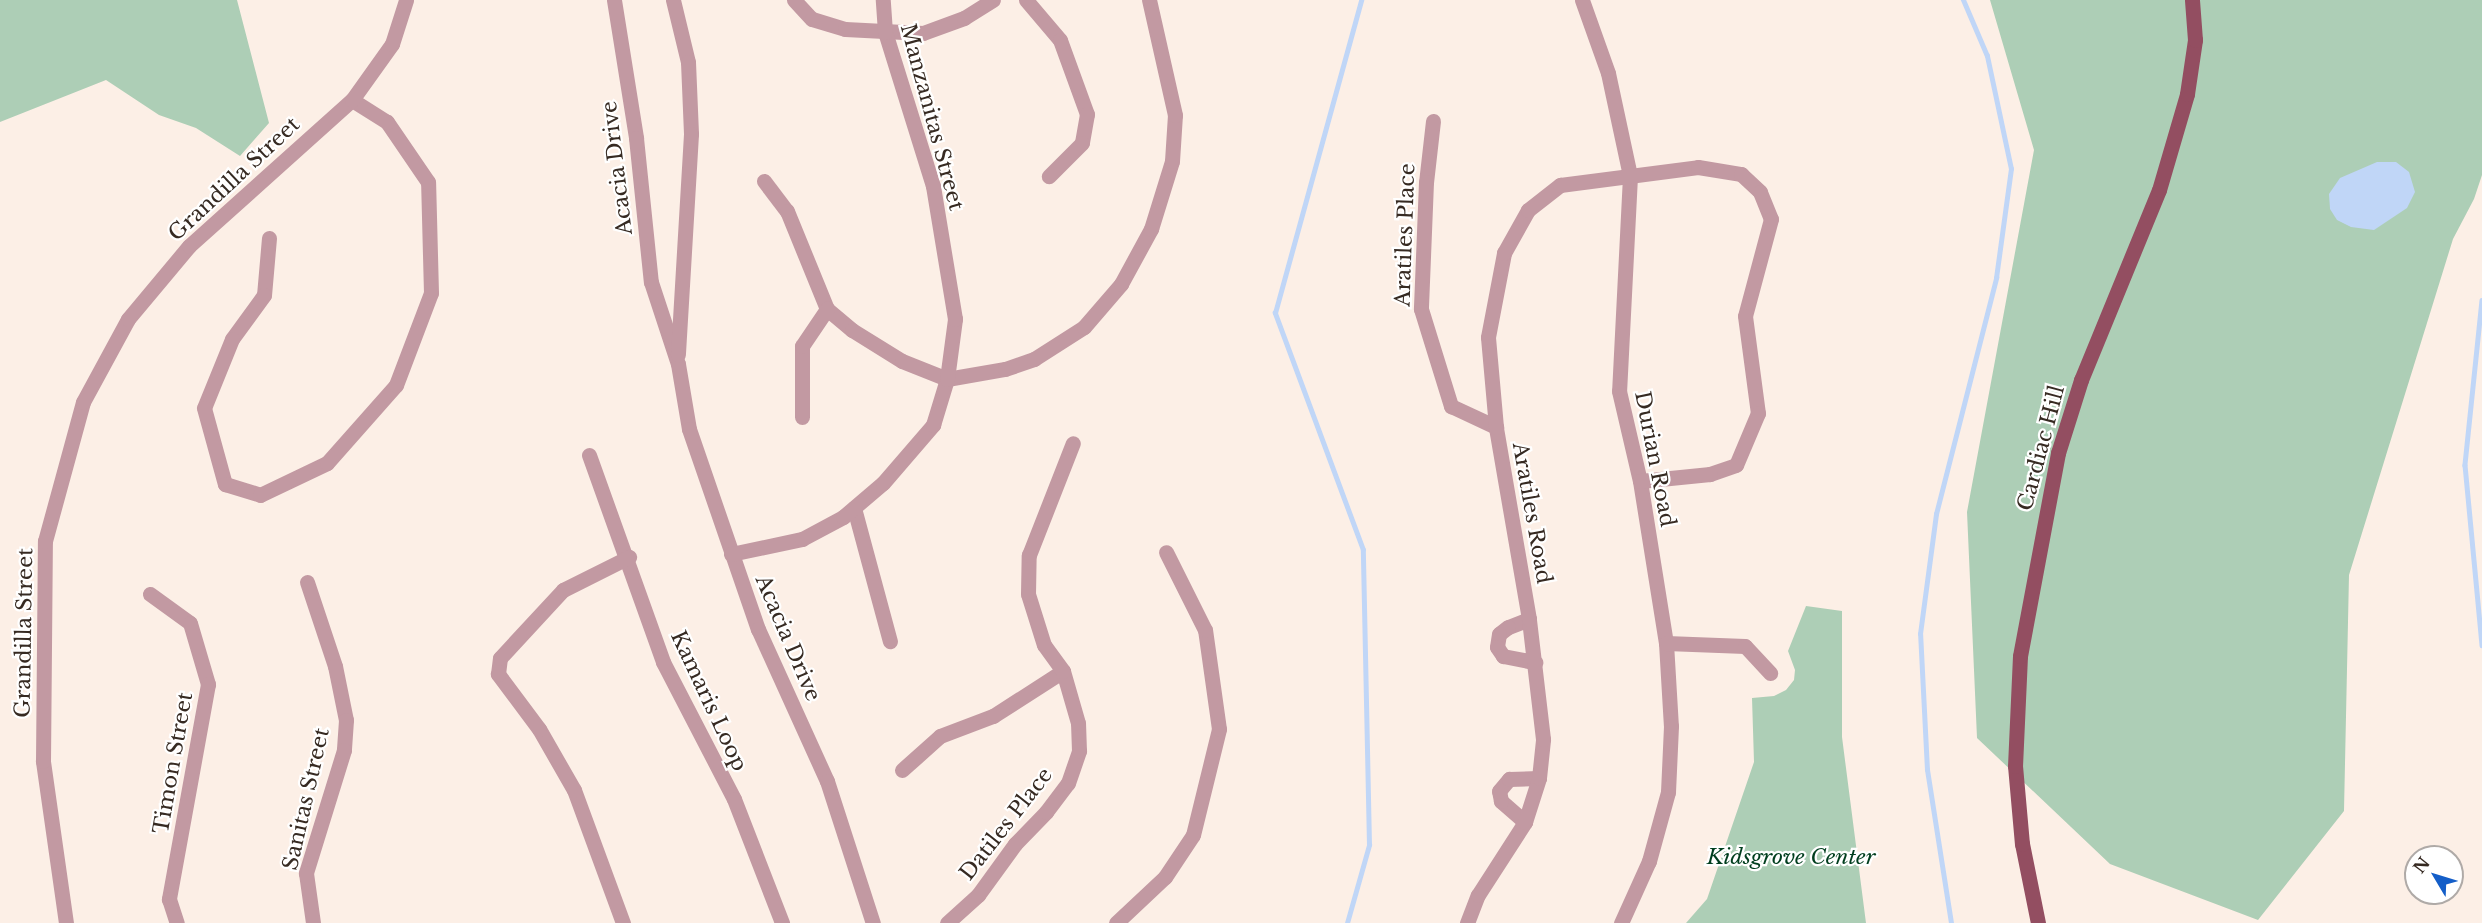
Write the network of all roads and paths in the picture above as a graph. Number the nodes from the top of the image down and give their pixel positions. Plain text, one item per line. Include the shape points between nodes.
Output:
1 (405, 0) edge
2 (614, 0) edge
3 (673, 0) edge
4 (794, 0) edge
5 (882, 0) edge
6 (993, 0) edge
7 (1026, 0) edge
8 (1149, 0) edge
9 (1582, 0) edge
10 (2192, 0) edge
11 (885, 32) junction
12 (352, 100) junction
13 (1432, 120) dead end
14 (1049, 176) dead end
15 (1630, 176) junction
16 (764, 181) dead end
17 (269, 238) dead end
18 (827, 309) junction
19 (678, 364) junction
20 (947, 379) junction
21 (802, 417) dead end
22 (1496, 427) junction
23 (1073, 443) dead end
24 (589, 455) dead end
25 (1640, 481) junction
26 (854, 508) junction
27 (1166, 552) dead end
28 (731, 554) junction
29 (629, 557) junction
30 (307, 582) dead end
31 (150, 594) dead end
32 (1529, 619) junction
33 (890, 641) dead end
34 (1666, 643) junction
35 (1535, 662) junction
36 (1063, 671) junction
37 (1770, 673) dead end
38 (902, 770) dead end
39 (1539, 778) junction
40 (1525, 822) junction
41 (66, 923) edge
42 (177, 923) edge
43 (313, 923) edge
44 (623, 923) edge
45 (782, 923) edge
46 (873, 923) edge
47 (947, 923) edge
48 (1116, 923) edge
49 (1467, 923) edge
50 (1621, 923) edge
51 (2037, 923) edge

1 - 12 street, Grandilla Street via 392,44
2 - 19 street, Acacia Drive via 636,138 651,282
3 - 19 street, Acacia Drive via 688,62 691,134
4 - 11 street via 812,18 844,29
5 - 11 street, Manzanitas Street
6 - 11 street via 964,18 923,33
7 - 14 street via 1060,40 1087,114 1082,143
8 - 20 street via 1175,115 1172,161 1151,229 1120,284 1084,327 1034,358 1005,369
9 - 15 street, Durian Road via 1608,73
10 - 51 main road, Cardiac Hill via 2195,40 2187,94 2159,190 2084,370 2058,453 2022,645 2015,710 2015,766 2022,844
11 - 20 street, Manzanitas Street via 933,186 955,319
12 - 17 street via 387,122 428,182 431,293 396,385 327,463 260,495 225,484 204,408 232,339 264,295
12 - 41 street, Grandilla Street via 189,246 128,319 83,402 45,541 43,761
13 - 22 street, Aratiles Place via 1421,309 1451,406
15 - 22 street, Aratiles Road via 1560,185 1528,210 1504,253 1488,337
15 - 25 street, Durian Road via 1619,391
15 - 25 street, Aratiles Road via 1698,167 1741,174 1760,192 1771,219 1745,316 1758,413 1745,451 1736,465 1710,474
16 - 18 street via 787,211
18 - 20 street via 852,330 903,361
18 - 21 street via 802,345
19 - 28 street, Acacia Drive via 689,429
20 - 26 street, Manzanitas Street via 933,425 883,483
22 - 32 street, Aratiles Road
23 - 36 street, Datiles Place via 1029,555 1028,594 1044,645
24 - 29 street, Kamaris Loop
25 - 34 street, Durian Road
26 - 28 street, Manzanitas Street via 802,539
26 - 33 street
27 - 48 street via 1205,630 1219,729 1193,834 1165,877
28 - 46 street, Acacia Drive via 758,628 827,781
29 - 44 street via 563,590 500,658 498,674 539,729 574,790
29 - 45 street, Kamaris Loop via 663,662 734,799
30 - 43 street, Sanitas Street via 335,666 346,720 344,750 306,873
31 - 42 street, Timon Street via 190,623 208,684 170,899
32 - 35 street, Aratiles Road
32 - 35 street via 1499,634 1497,646 1503,656
34 - 37 street via 1745,646
34 - 50 street, Durian Road via 1671,726 1668,792 1649,861
35 - 39 street, Aratiles Road via 1543,739
36 - 38 street via 993,716 940,736
36 - 47 street, Datiles Place via 1078,723 1079,751 1068,783 1015,844 978,895
39 - 40 street, Aratiles Road
39 - 40 street via 1509,779 1499,791 1501,801
40 - 49 street, Aratiles Road via 1478,895

